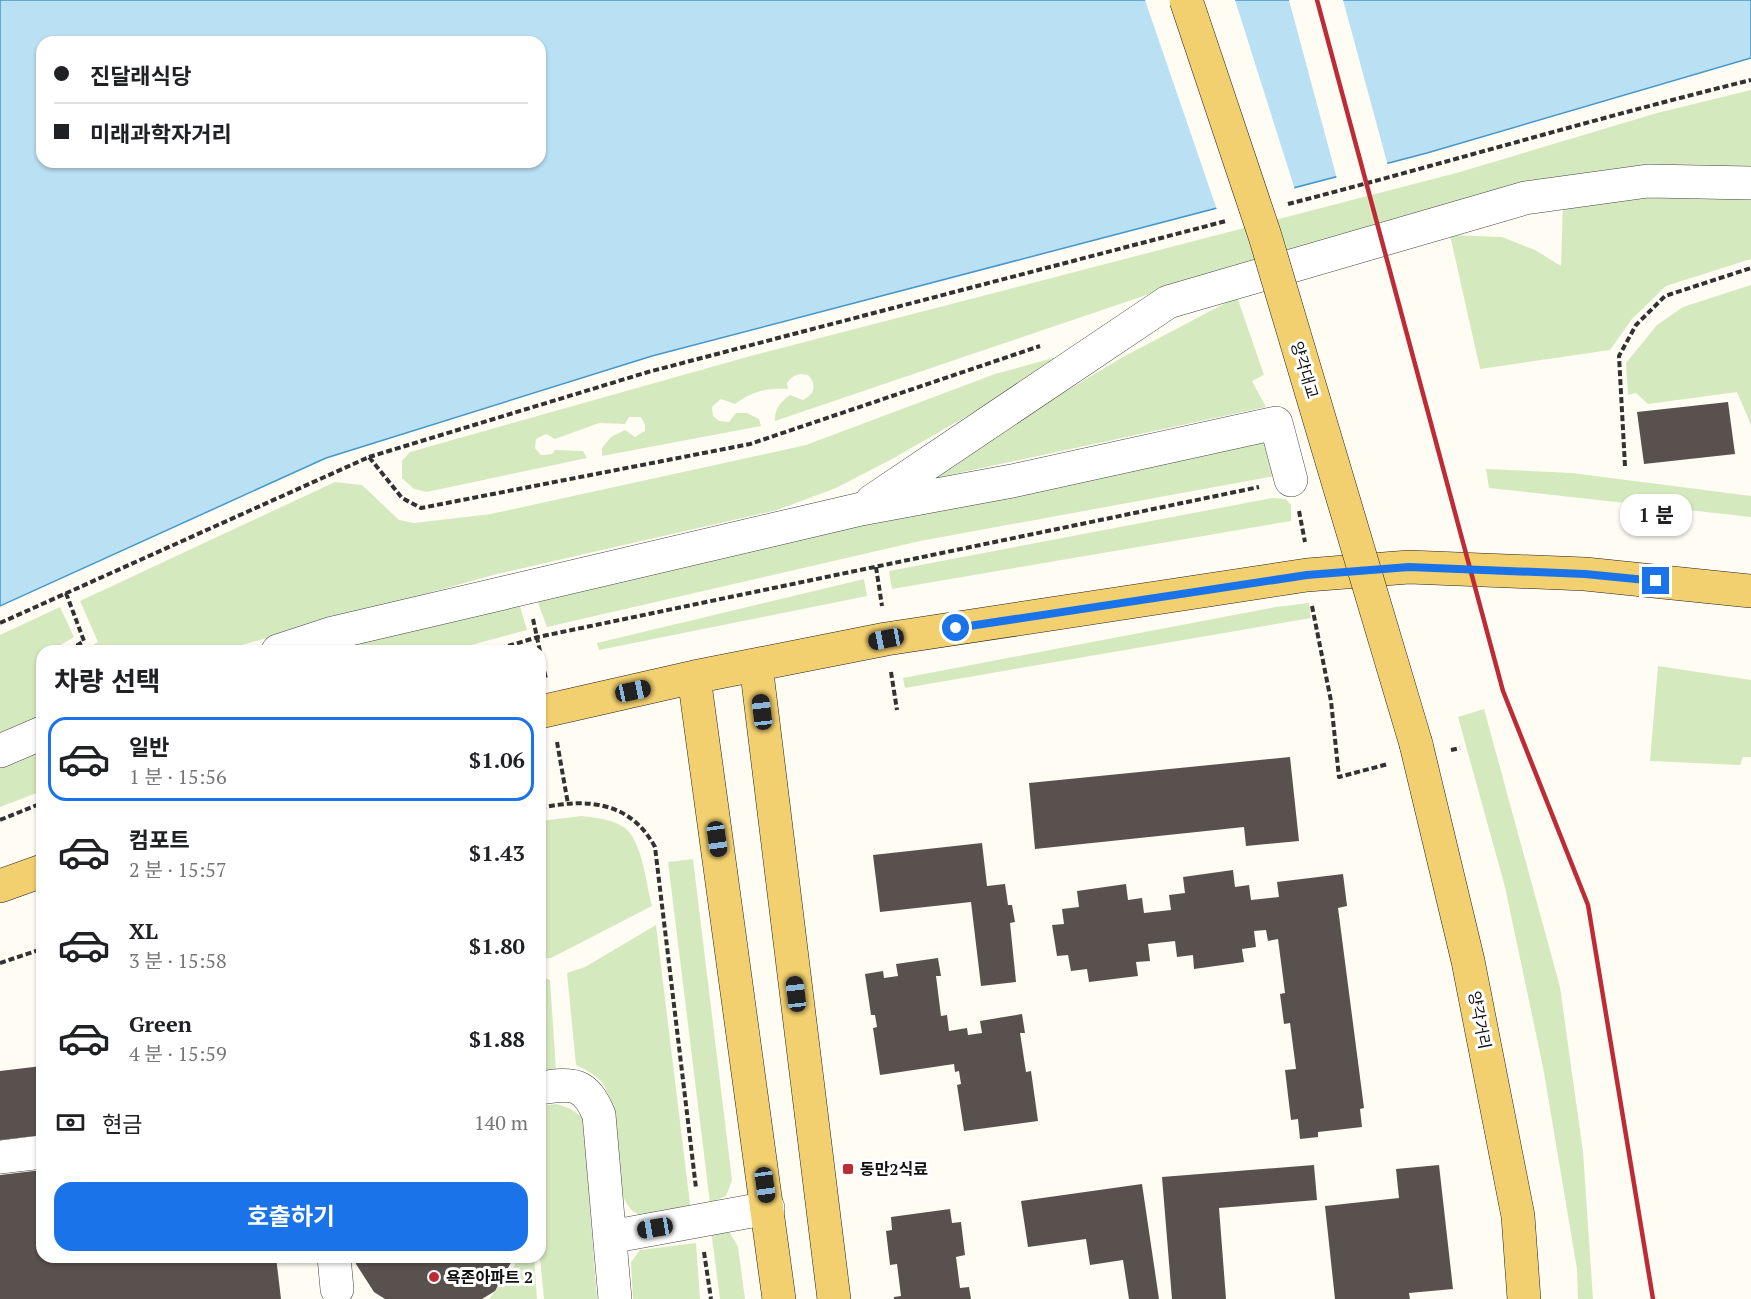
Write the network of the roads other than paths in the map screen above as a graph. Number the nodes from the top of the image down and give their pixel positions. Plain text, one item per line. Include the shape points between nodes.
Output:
1 (1186, 0) edge
2 (1751, 183) edge
3 (1291, 480) road end
4 (861, 509) junction
5 (1751, 591) edge
6 (296, 645) edge
7 (756, 665) junction
8 (694, 677) junction
9 (546, 711) edge
10 (36, 736) edge
11 (1416, 744) joint
12 (0, 751) edge
13 (36, 873) edge
14 (0, 886) edge
15 (546, 1087) edge
16 (36, 1153) edge
17 (0, 1157) edge
18 (768, 1208) junction
19 (610, 1237) junction
20 (335, 1263) edge
21 (337, 1290) dead end
22 (615, 1299) edge
23 (779, 1299) edge
24 (834, 1299) edge
25 (1524, 1299) edge

1 - 11 main road, 양각대교, bridge via 1265,236
2 - 4 lane via 1648,181 1526,198 1168,302
3 - 4 lane via 1276,423 1012,481
4 - 6 lane via 333,633
5 - 7 main road via 1585,574 1409,567 1307,575 886,639
7 - 8 main road
7 - 24 main road
8 - 9 main road
8 - 18 main road
10 - 12 lane
11 - 25 main road, 양각거리 via 1468,961 1518,1216
13 - 14 main road
15 - 19 lane via 579,1087 591,1097 599,1115
16 - 17 lane
18 - 19 lane
18 - 23 main road
19 - 22 lane
20 - 21 lane

